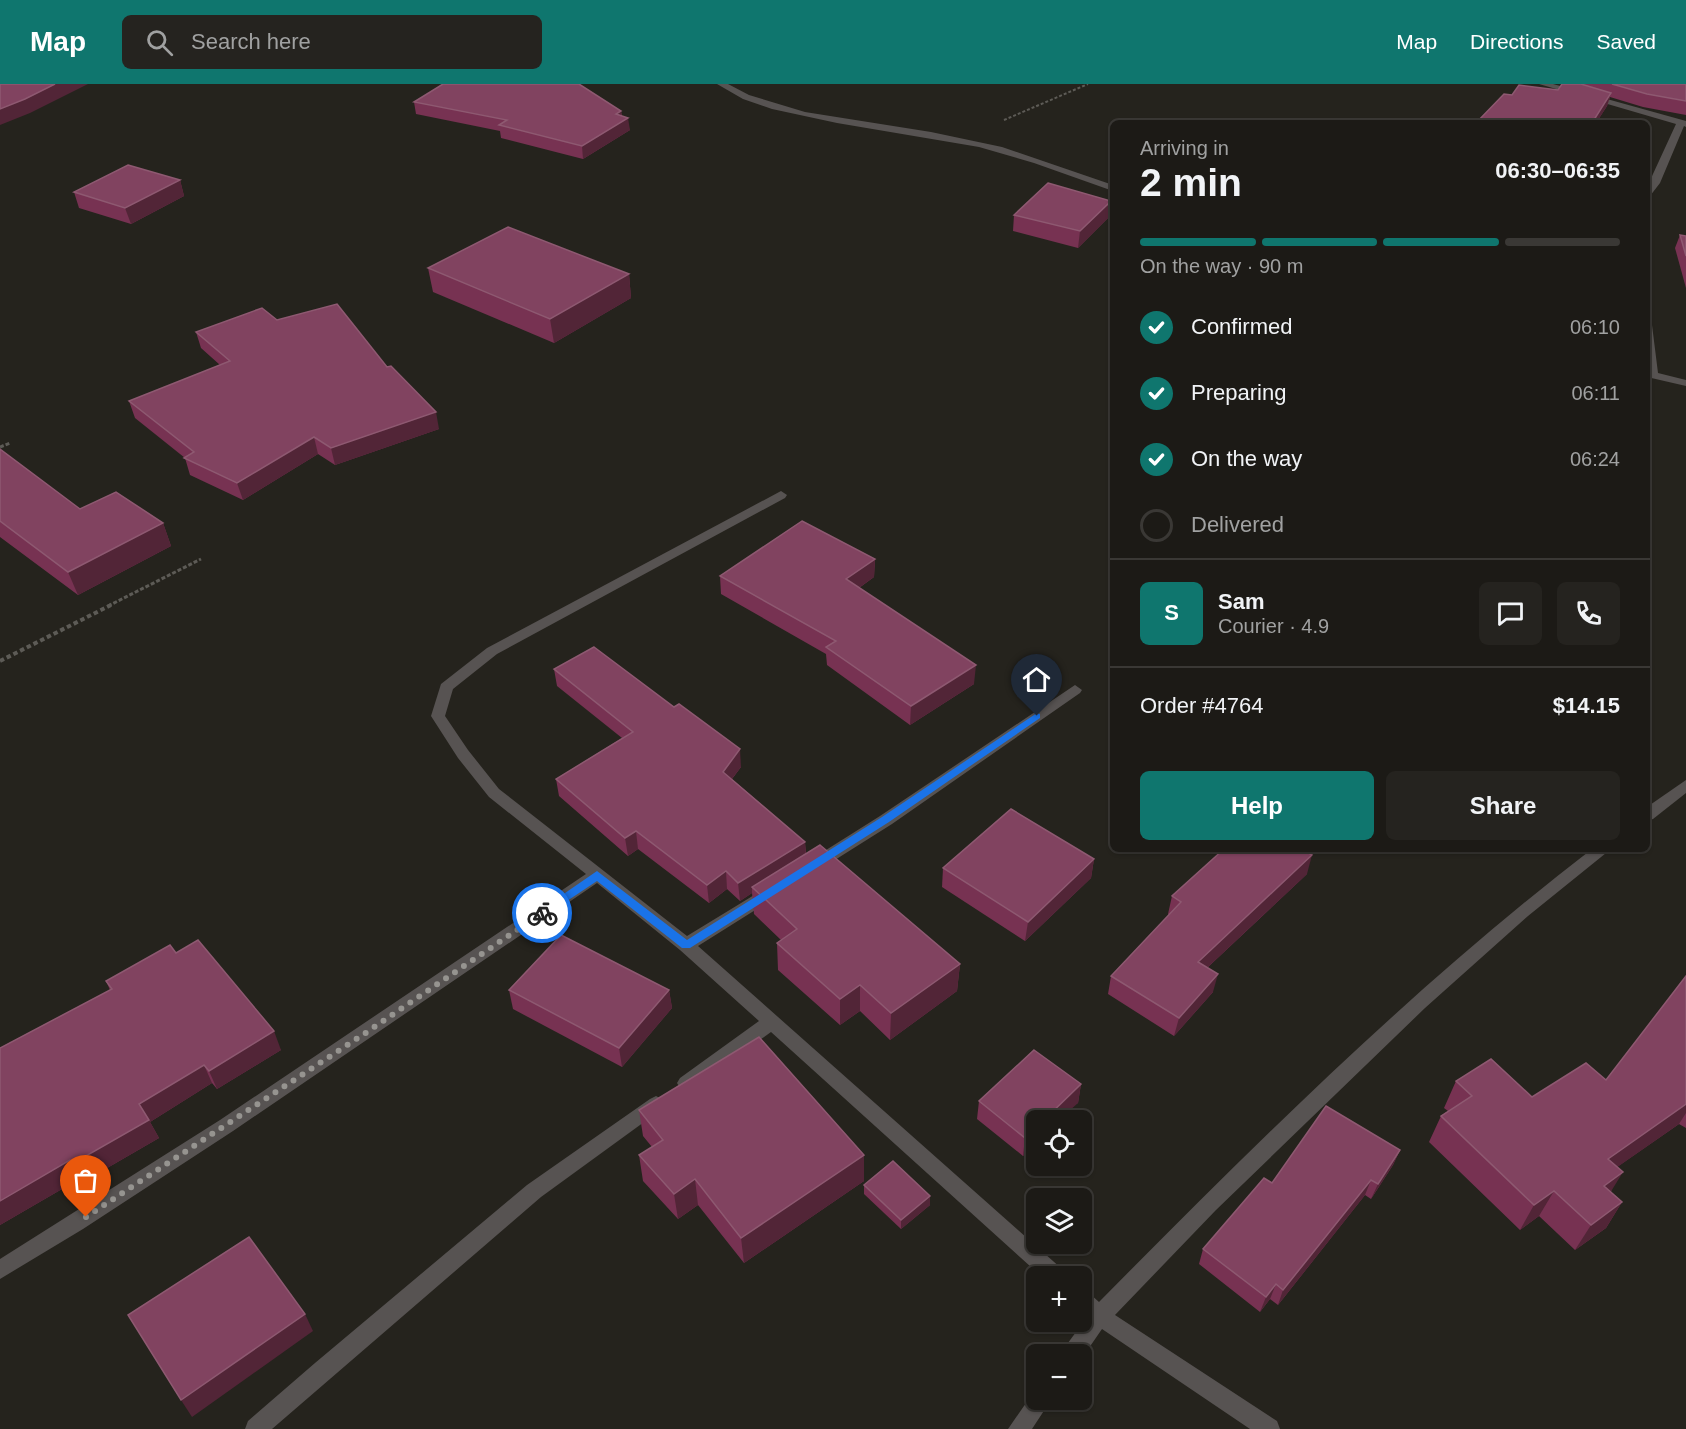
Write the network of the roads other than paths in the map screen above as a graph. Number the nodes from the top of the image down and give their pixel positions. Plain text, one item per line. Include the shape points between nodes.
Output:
1 (721, 84) edge
2 (1543, 84) edge
3 (1684, 123) edge
4 (1110, 187) edge
5 (1650, 190) edge
6 (1650, 375) edge
7 (1686, 382) edge
8 (781, 495) dead end
9 (1075, 690) dead end
10 (1686, 785) edge
11 (1650, 813) edge
12 (1599, 852) edge
13 (597, 875) junction
14 (686, 945) junction
15 (772, 1022) junction
16 (1044, 1266) edge
17 (0, 1270) edge
18 (1092, 1309) edge
19 (1100, 1316) junction
20 (1079, 1344) edge
21 (1033, 1410) edge
22 (256, 1429) edge
23 (1019, 1429) edge
24 (1269, 1429) edge

1 - 4 street via 741,96 772,106 1012,152
2 - 3 street
3 - 5 street
6 - 7 street
8 - 13 street via 492,651 446,687 438,716 494,793
9 - 14 street via 886,820
10 - 11 street
12 - 19 street via 1522,912 1419,1004 1209,1204
13 - 14 street
13 - 17 street via 307,1072
14 - 15 street
15 - 16 street
15 - 22 street via 534,1191
18 - 19 street
19 - 20 street
19 - 24 street
21 - 23 street

